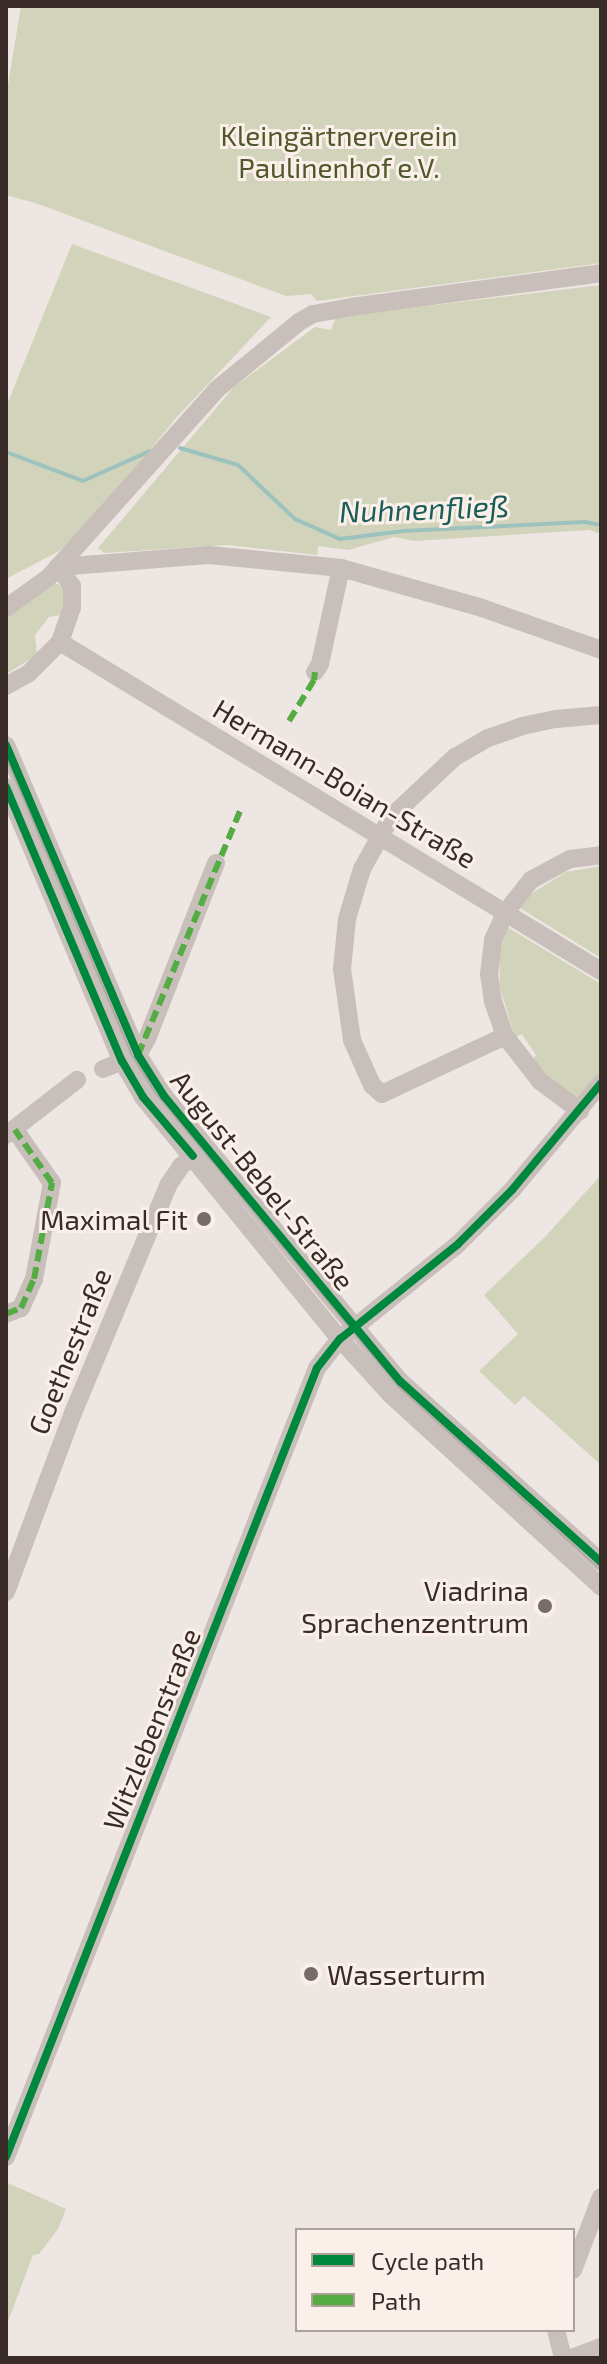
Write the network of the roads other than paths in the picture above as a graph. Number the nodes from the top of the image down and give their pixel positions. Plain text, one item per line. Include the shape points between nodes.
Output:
1 (601, 273) edge
2 (58, 567) junction
3 (341, 568) junction
4 (6, 608) edge
5 (60, 642) junction
6 (601, 650) edge
7 (315, 672) dead end
8 (6, 686) edge
9 (601, 715) edge
10 (6, 745) edge
11 (6, 787) edge
12 (379, 836) junction
13 (601, 855) edge
14 (216, 863) dead end
15 (505, 913) junction
16 (601, 971) edge
17 (505, 1036) junction
18 (130, 1058) junction
19 (103, 1069) dead end
20 (77, 1080) dead end
21 (601, 1083) edge
22 (580, 1111) junction
23 (10, 1133) edge
24 (200, 1151) junction
25 (6, 1314) edge
26 (347, 1333) junction
27 (601, 1562) edge
28 (601, 1587) edge
29 (6, 1592) edge
30 (6, 2157) edge
31 (601, 2197) edge
32 (575, 2265) edge
33 (556, 2332) edge
34 (601, 2347) edge
35 (563, 2358) edge
36 (572, 2358) edge

1 - 2 street via 313,314 216,390
2 - 3 street via 209,555
2 - 4 street
2 - 5 street via 72,586 72,608
3 - 6 street via 482,608
3 - 7 street
5 - 8 street via 29,673
5 - 12 street, Hermann-Boian-Straße
9 - 12 street via 556,719 488,738 436,771
10 - 18 street, August-Bebel-Straße
11 - 18 street, August-Bebel-Straße via 92,1015
12 - 15 street, Hermann-Boian-Straße
12 - 17 street via 347,919 342,969 352,1040 372,1085 382,1094
13 - 15 street via 549,868 531,880
14 - 18 street
15 - 16 street, Hermann-Boian-Straße
15 - 17 street via 493,940 489,974
17 - 22 street via 540,1081
18 - 19 street
18 - 24 street, August-Bebel-Straße via 143,1097
20 - 23 street
21 - 22 street, Witzlebenstraße
22 - 26 street, Witzlebenstraße via 458,1244
23 - 25 street via 52,1183 34,1279 21,1308
24 - 26 street, August-Bebel-Straße
24 - 29 street, Goethestraße via 169,1184 73,1413
26 - 27 street, August-Bebel-Straße
26 - 28 street, August-Bebel-Straße via 390,1394
26 - 30 street, Witzlebenstraße via 317,1368
31 - 32 street
33 - 35 street
34 - 36 street

